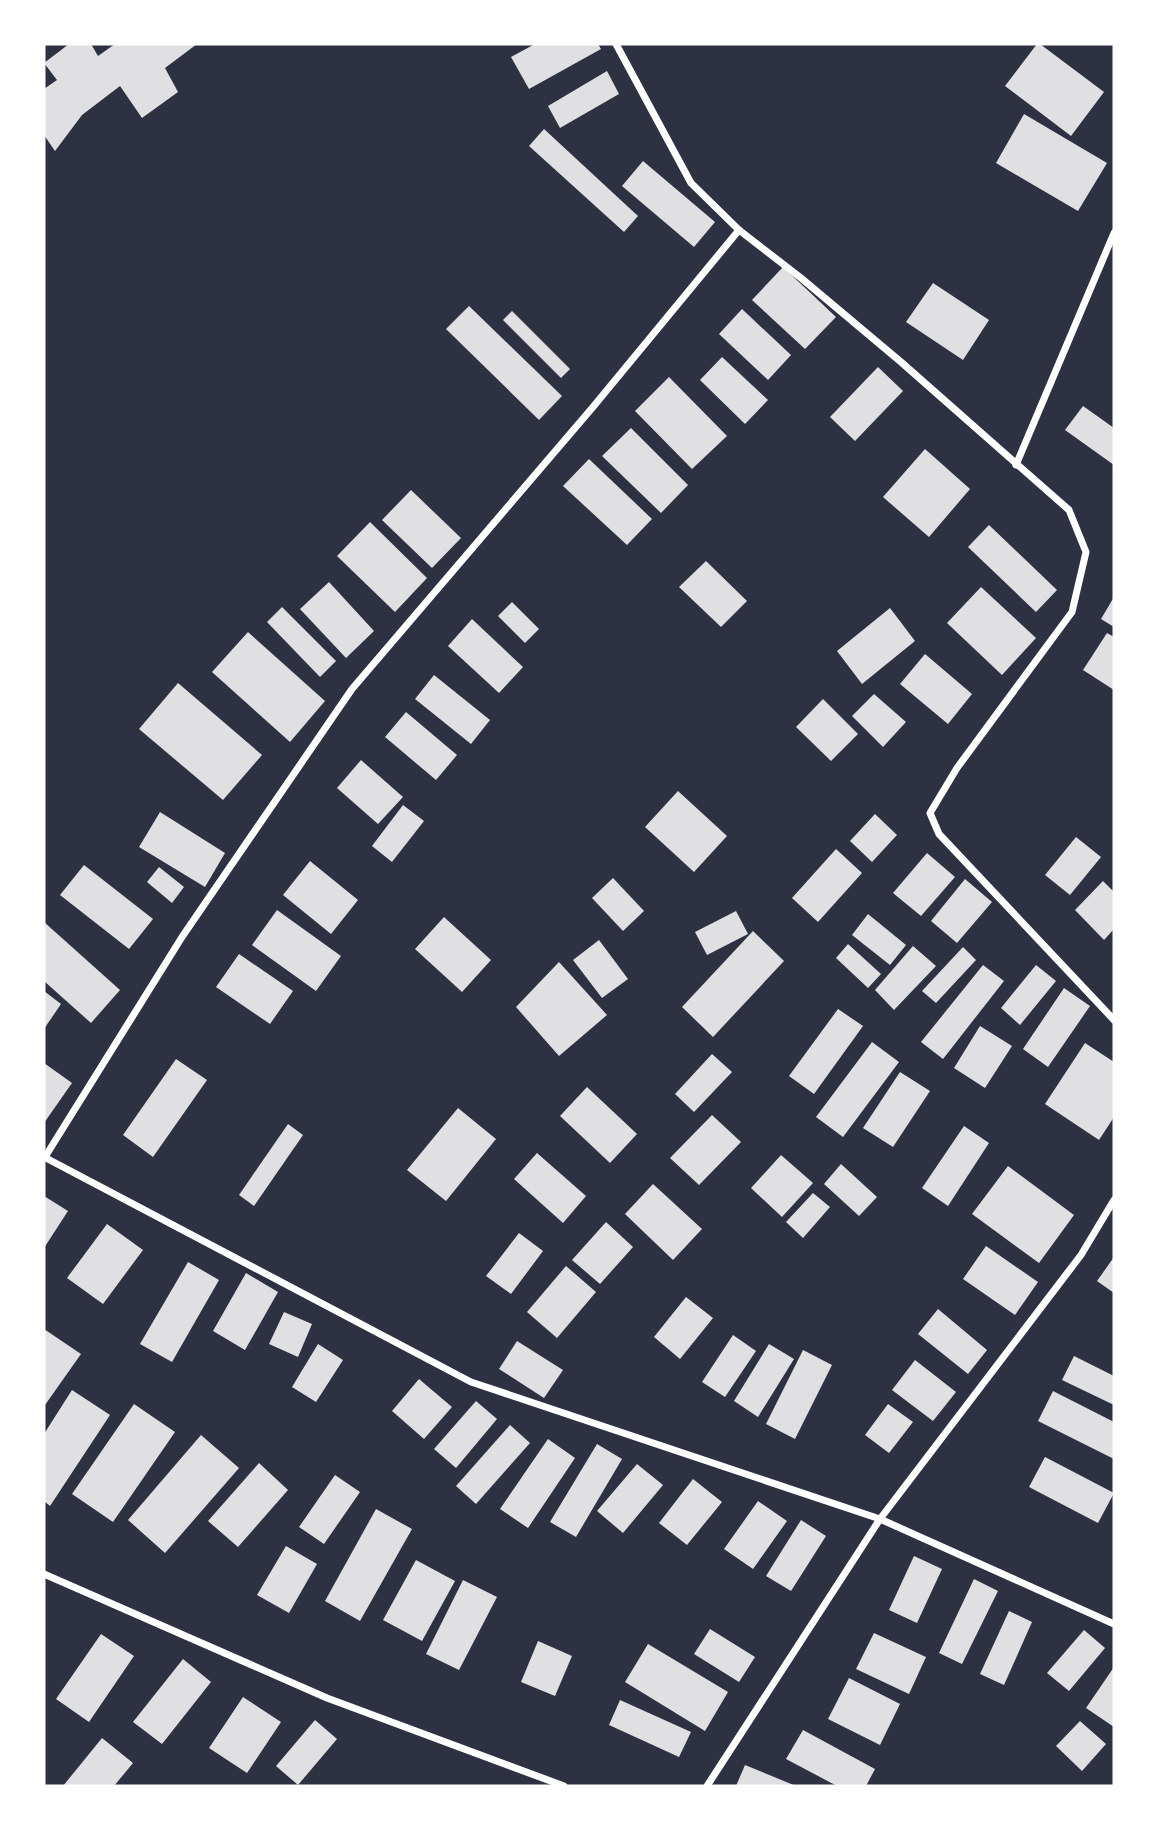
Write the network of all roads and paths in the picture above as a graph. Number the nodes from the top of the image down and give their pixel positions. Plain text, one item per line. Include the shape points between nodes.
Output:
1 (616, 44) edge
2 (739, 230) junction
3 (1114, 233) edge
4 (1016, 465) junction
5 (1114, 1020) edge
6 (44, 1157) edge
7 (1114, 1200) edge
8 (880, 1519) junction
9 (44, 1574) edge
10 (1114, 1625) edge
11 (564, 1786) edge
12 (707, 1786) edge

1 - 2 street via 691,183
2 - 4 street via 881,345
2 - 6 street via 352,689 182,937
3 - 4 street
4 - 5 street via 1069,510 1086,552 1075,600 1072,612 957,768 930,813 939,834
6 - 8 street via 471,1382
7 - 8 street via 1081,1255
8 - 10 street
8 - 12 street
9 - 11 street via 327,1698

